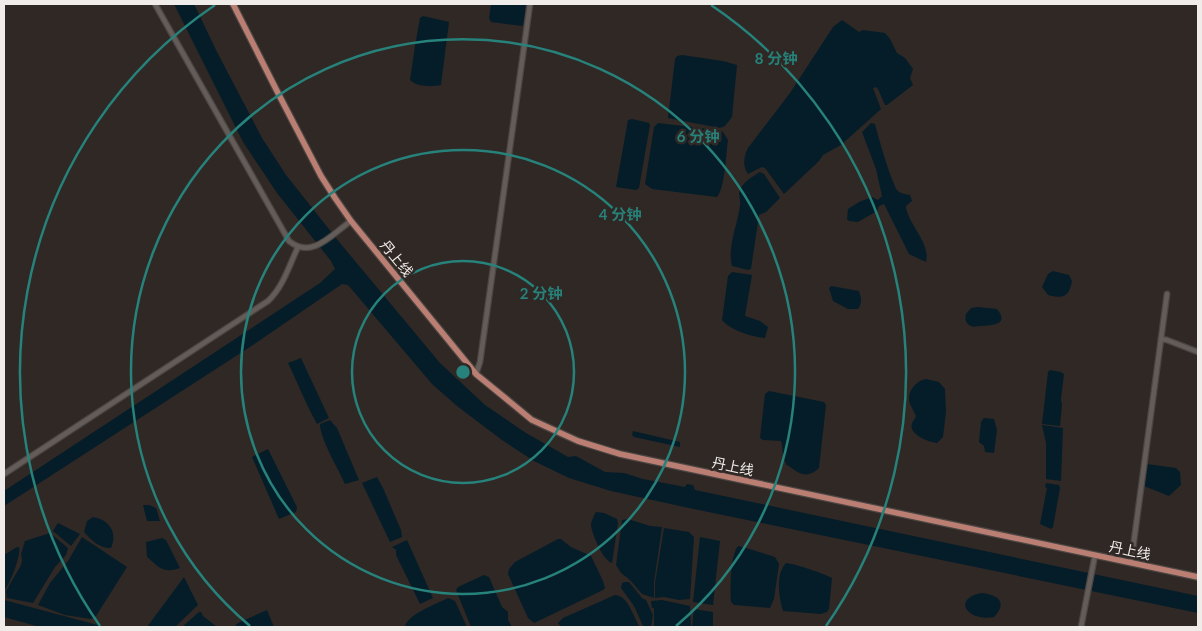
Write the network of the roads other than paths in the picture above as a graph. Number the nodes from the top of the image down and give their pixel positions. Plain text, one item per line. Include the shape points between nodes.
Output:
1 (155, 4) edge
2 (233, 4) edge
3 (530, 4) edge
4 (351, 221) junction
5 (298, 247) junction
6 (1167, 294) dead end
7 (1160, 339) junction
8 (1198, 352) edge
9 (476, 374) junction
10 (4, 474) edge
11 (1095, 555) junction
12 (1130, 563) junction
13 (1198, 577) edge
14 (1081, 627) edge

1 - 5 street via 289,242
2 - 4 main road, 丹上线 via 321,176
3 - 9 street
4 - 5 street via 316,246
4 - 9 main road, 丹上线
5 - 10 street via 282,284 268,301
6 - 7 street
7 - 8 street
7 - 12 street
9 - 11 main road, 丹上线 via 532,420 578,441 620,454
11 - 12 main road, 丹上线
11 - 14 street
12 - 13 main road, 丹上线

